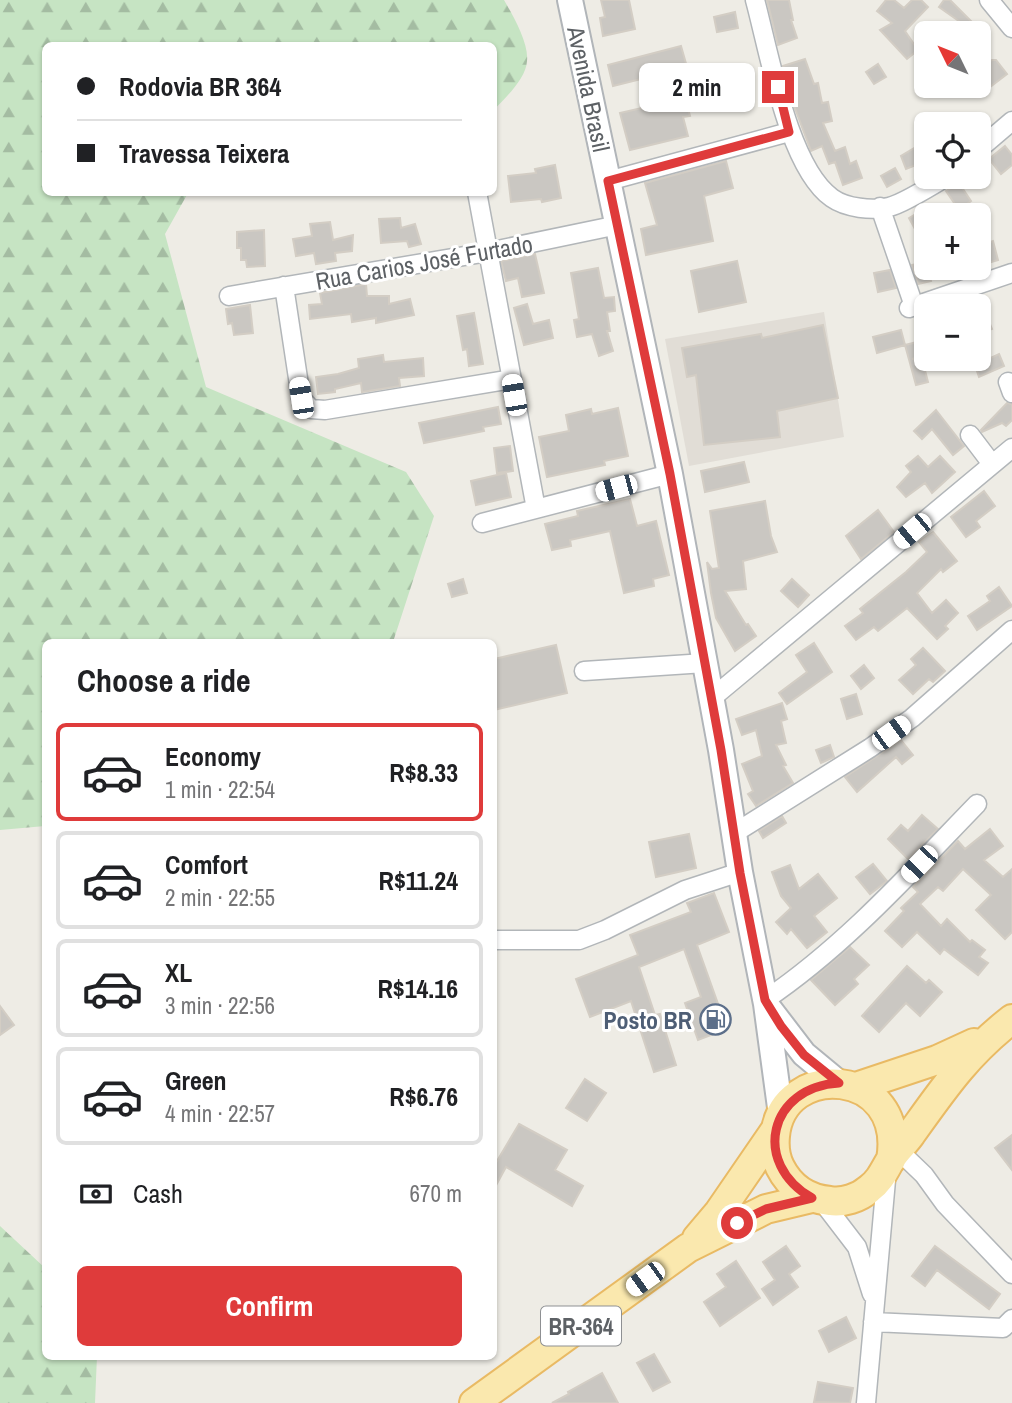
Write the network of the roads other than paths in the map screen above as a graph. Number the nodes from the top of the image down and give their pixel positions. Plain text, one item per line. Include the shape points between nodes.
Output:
1 (570, 0) edge
2 (755, 0) edge
3 (989, 0) edge
4 (1012, 28) edge
5 (1012, 121) edge
6 (789, 132) junction
7 (991, 139) edge
8 (608, 181) junction
9 (923, 189) edge
10 (478, 196) edge
11 (880, 207) junction
12 (618, 225) junction
13 (488, 251) junction
14 (1012, 273) edge
15 (284, 286) junction
16 (229, 296) dead end
17 (512, 379) junction
18 (970, 435) dead end
19 (1012, 448) edge
20 (992, 464) junction
21 (670, 474) junction
22 (536, 509) junction
23 (482, 523) dead end
24 (1012, 630) edge
25 (705, 663) junction
26 (584, 671) dead end
27 (712, 698) junction
28 (977, 804) dead end
29 (733, 834) junction
30 (740, 873) junction
31 (497, 940) edge
32 (765, 1002) junction
33 (1012, 1019) edge
34 (989, 1037) junction
35 (847, 1085) junction
36 (779, 1122) junction
37 (892, 1159) junction
38 (816, 1199) junction
39 (688, 1248) junction
40 (1012, 1274) edge
41 (874, 1313) junction
42 (1012, 1319) edge
43 (474, 1403) edge
44 (866, 1403) edge

1 - 8 street, Avenida Brasil
2 - 6 street
3 - 4 street
5 - 7 street
6 - 8 street
6 - 11 street via 814,179 832,198 855,208
8 - 12 street, Avenida Brasil
9 - 11 street
10 - 13 street
11 - 14 street via 911,307
12 - 13 street, Rua Carios José Furtado
12 - 21 street, Avenida Brasil
13 - 15 street, Rua Carios José Furtado
13 - 17 street
15 - 16 street, Rua Carios José Furtado
15 - 17 street via 301,398 311,409
17 - 22 street
18 - 20 street
19 - 20 street
20 - 27 street
21 - 22 street
21 - 25 street, Avenida Brasil
22 - 23 street
24 - 29 street via 912,718
25 - 26 street
25 - 27 street, Avenida Brasil
27 - 29 street, Avenida Brasil
28 - 32 street via 822,957
29 - 30 street, Avenida Brasil
30 - 31 street via 685,890 579,940
30 - 32 street, Avenida Brasil
32 - 35 street, Avenida Brasil via 804,1055
32 - 36 street, Avenida Brasil
33 - 34 main road, BR-364
34 - 35 main road, BR-364 via 937,1060
34 - 37 main road, BR-364 via 960,1066
35 - 36 main road, BR-364 via 821,1084 805,1090
35 - 37 main road via 869,1094 888,1116
36 - 38 main road via 774,1146 778,1163 791,1184
36 - 39 main road, BR-364 via 719,1212
37 - 38 main road, BR-364 via 867,1192 836,1202
37 - 40 street via 924,1175 945,1204
37 - 41 street
38 - 39 main road, BR-364 via 766,1209
38 - 41 street via 857,1247
39 - 43 main road, BR-364
41 - 42 street via 1003,1328
41 - 44 street

